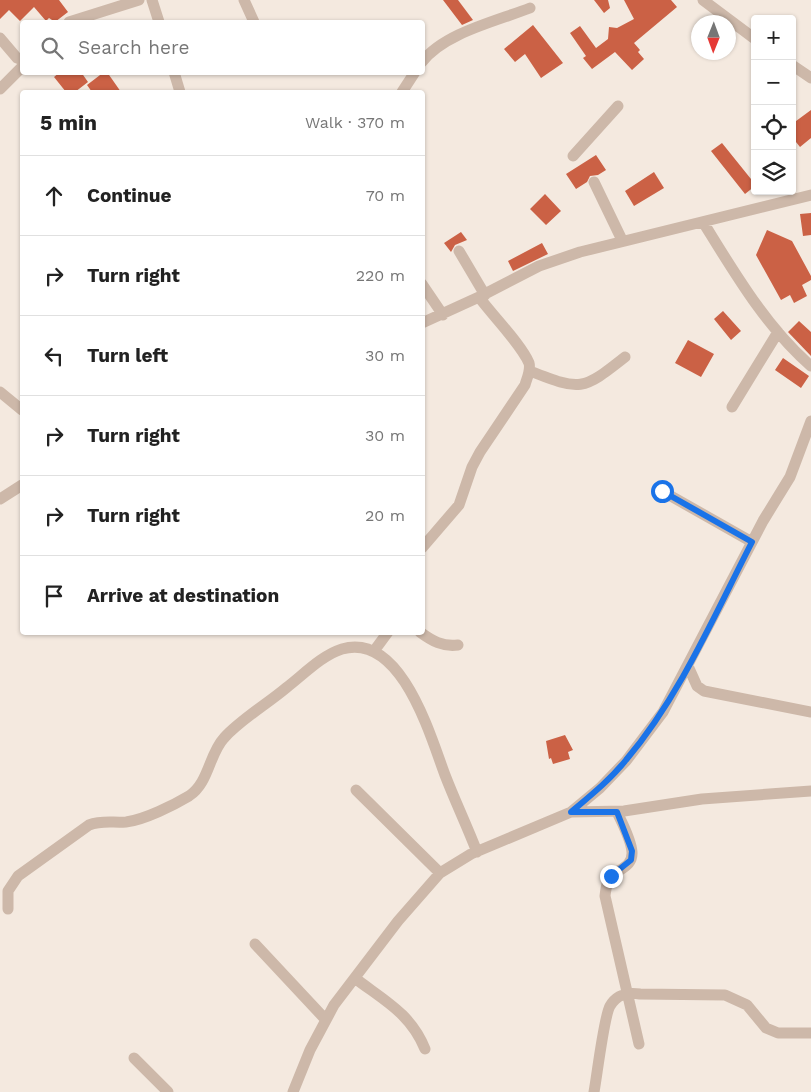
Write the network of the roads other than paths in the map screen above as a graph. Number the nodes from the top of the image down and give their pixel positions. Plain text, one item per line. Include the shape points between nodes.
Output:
1 (139, 0) edge
2 (152, 0) edge
3 (244, 0) edge
4 (703, 0) edge
5 (530, 8) dead end
6 (75, 20) edge
7 (158, 20) edge
8 (253, 20) edge
9 (751, 36) edge
10 (0, 38) edge
11 (425, 58) edge
12 (20, 59) edge
13 (796, 68) edge
14 (20, 69) edge
15 (175, 75) edge
16 (413, 75) edge
17 (811, 78) edge
18 (0, 89) edge
19 (179, 90) edge
20 (403, 90) edge
21 (618, 106) dead end
22 (573, 156) dead end
23 (594, 182) dead end
24 (811, 195) edge
25 (703, 222) junction
26 (622, 240) junction
27 (459, 251) dead end
28 (425, 289) edge
29 (482, 296) junction
30 (442, 315) junction
31 (425, 322) edge
32 (778, 332) junction
33 (625, 357) dead end
34 (811, 366) edge
35 (530, 371) junction
36 (0, 392) edge
37 (20, 408) edge
38 (732, 408) dead end
39 (811, 421) edge
40 (20, 486) edge
41 (662, 491) dead end
42 (0, 499) edge
43 (752, 542) junction
44 (425, 545) edge
45 (386, 635) edge
46 (424, 635) edge
47 (458, 645) dead end
48 (374, 651) junction
49 (688, 666) junction
50 (811, 712) edge
51 (356, 790) dead end
52 (811, 792) edge
53 (571, 812) junction
54 (617, 812) junction
55 (477, 852) junction
56 (440, 873) junction
57 (8, 909) dead end
58 (255, 944) dead end
59 (356, 979) junction
60 (627, 992) junction
61 (326, 1020) junction
62 (811, 1033) edge
63 (640, 1044) dead end
64 (424, 1050) dead end
65 (134, 1058) dead end
66 (168, 1092) edge
67 (293, 1092) edge
68 (594, 1092) edge

1 - 6 street
2 - 7 street
3 - 8 street
4 - 9 street
5 - 11 street via 444,42
10 - 12 street
13 - 17 street
14 - 18 street
15 - 19 street
16 - 20 street
21 - 22 street
23 - 26 street
24 - 25 street
25 - 26 street
25 - 32 street
26 - 29 street via 539,266
27 - 29 street
28 - 30 street
29 - 30 street
29 - 35 street via 522,352
30 - 31 street
32 - 34 street
32 - 38 street
33 - 35 street via 595,381 581,385 556,382
35 - 44 street via 526,386 472,467 459,505
36 - 37 street
39 - 43 street via 790,477
40 - 42 street
41 - 43 street
43 - 49 street
45 - 48 street
46 - 47 street via 438,644
48 - 55 street via 384,657 416,699
48 - 57 street via 341,649 319,662 224,738 195,791 140,819 99,821 89,825 18,876 8,891
49 - 50 street via 697,686 704,691
49 - 53 street via 663,712 626,761
51 - 56 street
52 - 54 street via 702,799
53 - 54 street
53 - 55 street
54 - 60 street via 632,851 631,860 611,876 605,896
55 - 56 street
56 - 59 street via 398,921
58 - 61 street
59 - 61 street
59 - 64 street via 406,1016
60 - 62 street via 725,995 747,1005 766,1028 778,1033
60 - 63 street
60 - 68 street via 609,1007
61 - 67 street
65 - 66 street

